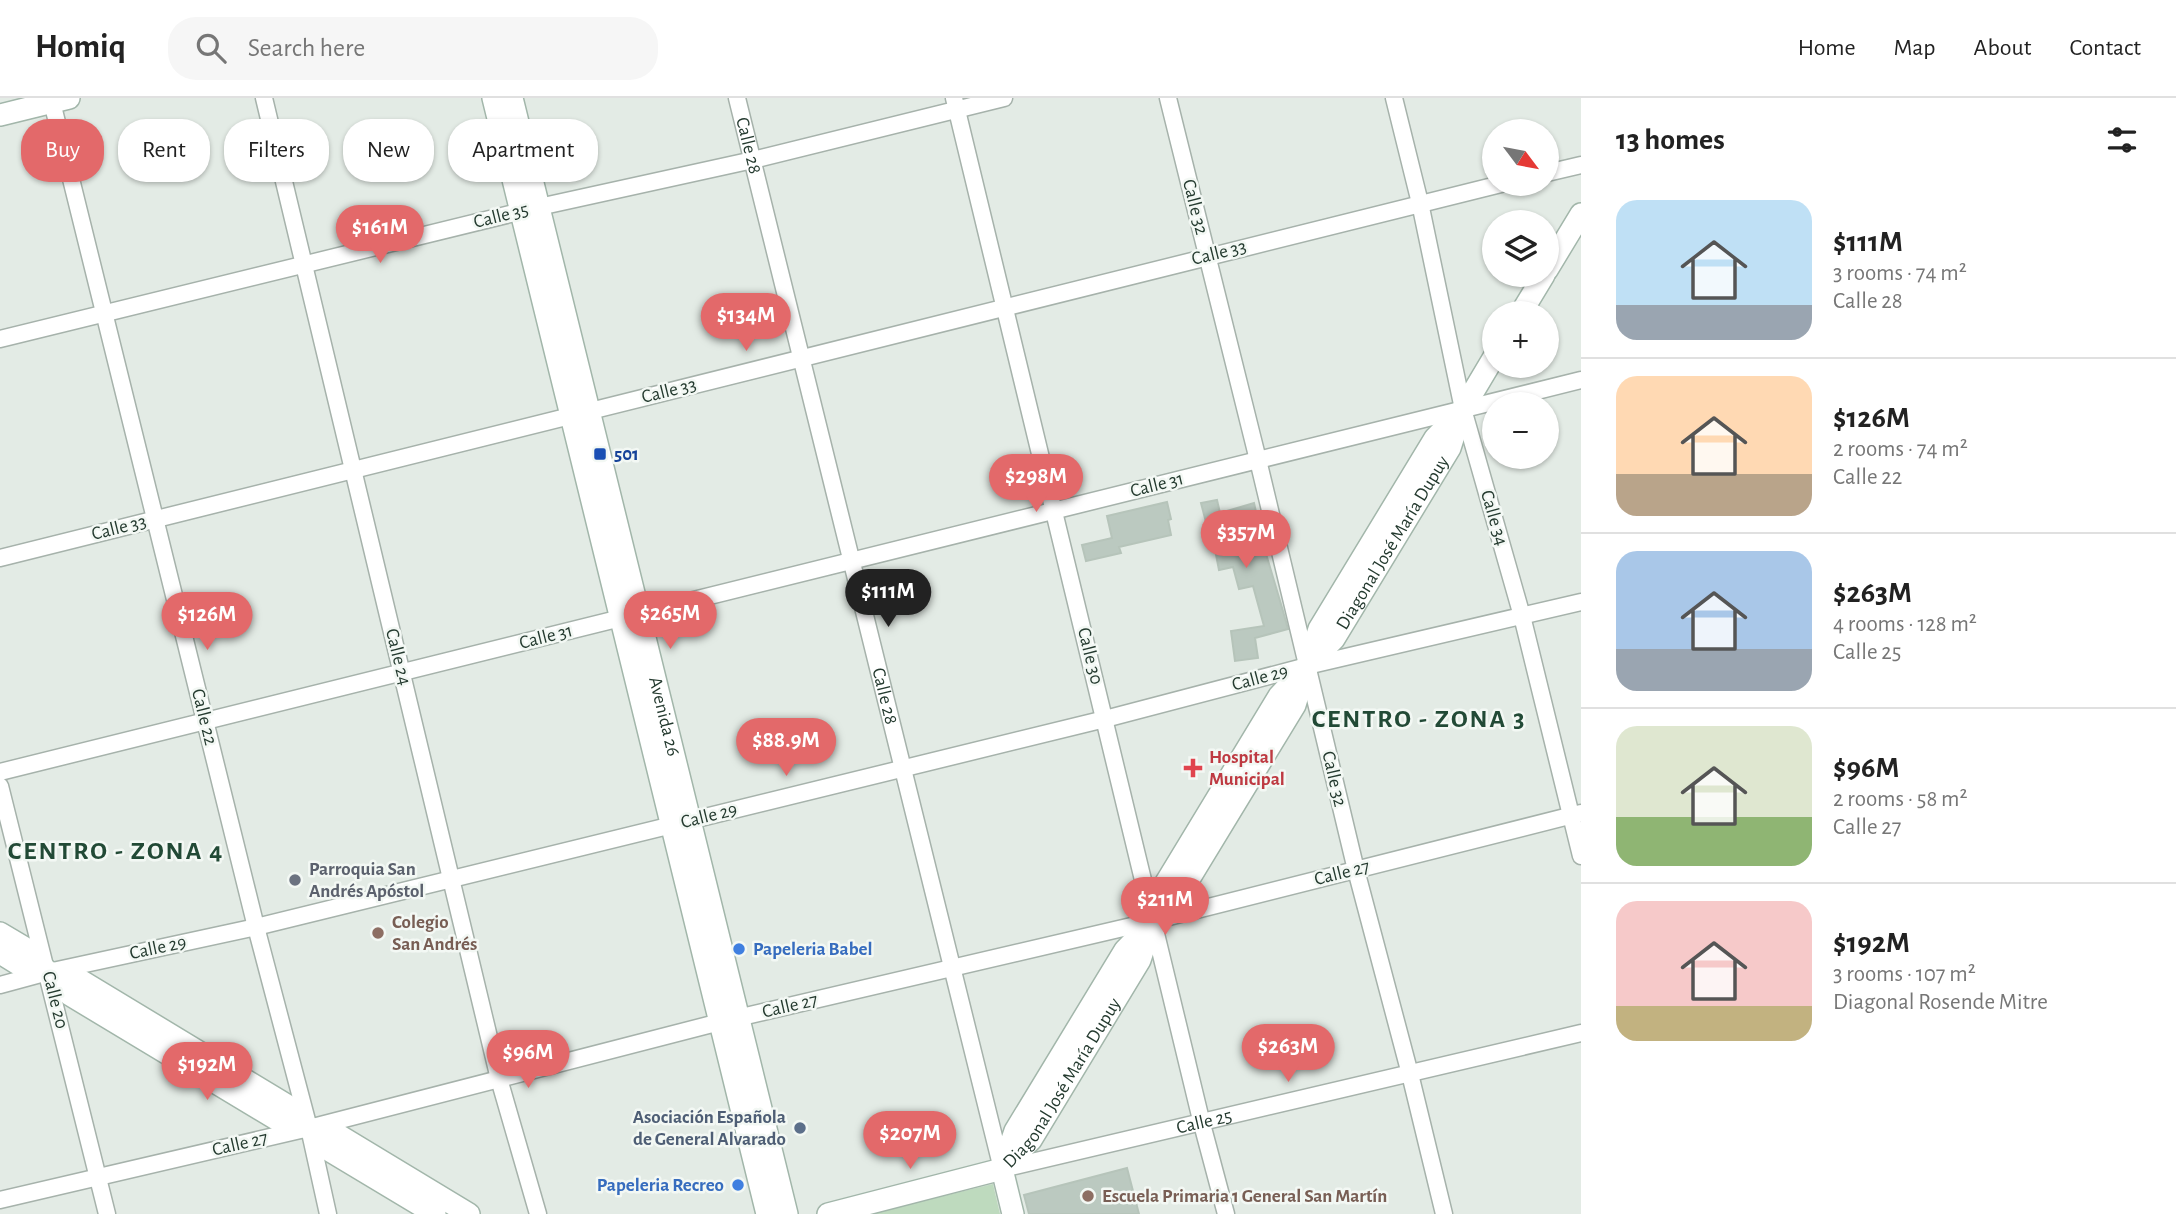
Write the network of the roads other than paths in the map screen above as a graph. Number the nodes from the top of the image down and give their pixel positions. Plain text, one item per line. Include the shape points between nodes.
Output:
1 (264, 98) edge
2 (493, 98) edge
3 (512, 98) edge
4 (737, 98) edge
5 (1004, 98) edge
6 (1168, 98) edge
7 (1394, 98) edge
8 (57, 99) edge
9 (955, 104) edge
10 (0, 115) edge
11 (752, 160) junction
12 (1581, 165) edge
13 (1559, 170) edge
14 (1482, 188) edge
15 (1420, 203) junction
16 (530, 209) junction
17 (1581, 214) edge
18 (1559, 251) edge
19 (1207, 256) junction
20 (303, 265) junction
21 (1005, 308) junction
22 (104, 312) junction
23 (0, 339) edge
24 (802, 358) junction
25 (1482, 378) edge
26 (1581, 380) edge
27 (1463, 410) junction
28 (580, 414) junction
29 (1258, 460) junction
30 (354, 470) junction
31 (1055, 511) junction
32 (156, 519) junction
33 (0, 558) edge
34 (852, 561) junction
35 (1581, 602) edge
36 (630, 616) junction
37 (1522, 617) junction
38 (1307, 666) junction
39 (402, 672) junction
40 (1105, 719) junction
41 (205, 721) junction
42 (903, 768) junction
43 (0, 772) edge
44 (0, 786) edge
45 (1576, 814) edge
46 (681, 822) junction
47 (1581, 856) edge
48 (1356, 870) junction
49 (452, 879) junction
50 (1153, 921) junction
51 (256, 927) junction
52 (0, 933) edge
53 (0, 953) edge
54 (953, 968) junction
55 (48, 972) junction
56 (0, 985) edge
57 (730, 1020) junction
58 (1581, 1033) edge
59 (1410, 1074) junction
60 (499, 1079) junction
61 (1202, 1124) junction
62 (309, 1128) junction
63 (1002, 1170) junction
64 (98, 1177) junction
65 (0, 1200) edge
66 (107, 1214) edge
67 (328, 1214) edge
68 (435, 1214) edge
69 (469, 1214) edge
70 (538, 1214) edge
71 (767, 1214) edge
72 (787, 1214) edge
73 (828, 1214) edge
74 (1013, 1214) edge
75 (1226, 1214) edge
76 (1444, 1214) edge

1 - 20 street, Calle 24
2 - 16 main road, Avenida 26
3 - 16 main road, Avenida 26
4 - 11 street, Calle 28
5 - 9 street, Calle 35
6 - 19 street, Calle 32
7 - 15 street, Calle 34
8 - 10 main road
8 - 22 street, Calle 22
9 - 11 street, Calle 35
9 - 21 street, Calle 30
11 - 16 street, Calle 35
11 - 24 street, Calle 28
12 - 13 street
14 - 15 street, Calle 33
15 - 19 street, Calle 33
15 - 27 street, Calle 34
16 - 20 street, Calle 35
16 - 28 main road, Avenida 26
17 - 18 main road
19 - 21 street, Calle 33
19 - 29 street, Calle 32
20 - 22 street, Calle 35
20 - 30 street, Calle 24
21 - 24 street, Calle 33
21 - 31 street, Calle 30
22 - 23 street, Calle 35
22 - 32 street, Calle 22
24 - 28 street, Calle 33
24 - 34 street, Calle 28
25 - 27 main road, Diagonal José María Dupuy
26 - 27 street, Calle 31
27 - 29 street, Calle 31
27 - 37 street, Calle 34
27 - 38 main road, Diagonal José María Dupuy via 1450,448 1334,639
28 - 30 street, Calle 33
28 - 36 main road, Avenida 26
29 - 31 street, Calle 31
29 - 38 street, Calle 32
30 - 32 street, Calle 33
30 - 39 street, Calle 24
31 - 34 street, Calle 31
31 - 40 street, Calle 30
32 - 33 street, Calle 33
32 - 41 street, Calle 22
34 - 36 street, Calle 31
34 - 42 street, Calle 28
35 - 37 street, Calle 29
36 - 39 street, Calle 31
36 - 46 main road, Avenida 26
37 - 38 street, Calle 29
37 - 45 street, Calle 34
38 - 40 street, Calle 29
38 - 48 street, Calle 32
38 - 50 main road, Diagonal José María Dupuy via 1295,705 1180,894
39 - 41 street, Calle 31
39 - 49 street, Calle 24
40 - 42 street, Calle 29
40 - 50 street, Calle 30
41 - 43 street, Calle 31
41 - 51 street, Calle 22
42 - 46 street, Calle 29
42 - 54 street, Calle 28
44 - 55 street, Calle 20
45 - 47 street, Calle 34
45 - 48 street, Calle 27
46 - 49 street, Calle 29
46 - 57 main road, Avenida 26
48 - 50 street, Calle 27
48 - 59 street, Calle 32
49 - 51 street, Calle 29
49 - 60 street, Calle 24
50 - 54 street, Calle 27
50 - 61 street, Calle 30
50 - 63 main road, Diagonal José María Dupuy via 1140,960 1052,1106 1031,1140
51 - 55 street, Calle 29
51 - 62 street, Calle 22
52 - 55 main road via 27,949
53 - 55 main road via 18,964
54 - 57 street, Calle 27
54 - 63 street, Calle 28
55 - 56 street, Calle 29
55 - 62 main road via 80,980 290,1107
55 - 64 street, Calle 20
57 - 60 street, Calle 27
57 - 71 main road, Avenida 26
57 - 72 main road, Avenida 26
58 - 59 street, Calle 25
59 - 61 street, Calle 25
59 - 76 street, Calle 32
60 - 62 street, Calle 27
60 - 70 street, Calle 24
61 - 63 street, Calle 25
61 - 75 street, Calle 30
62 - 64 street, Calle 27
62 - 67 street, Calle 22
62 - 68 main road via 330,1151
62 - 69 main road via 340,1136
63 - 73 main road, Calle 25
63 - 74 main road, Calle 28
64 - 65 street, Calle 27
64 - 66 street, Calle 20

